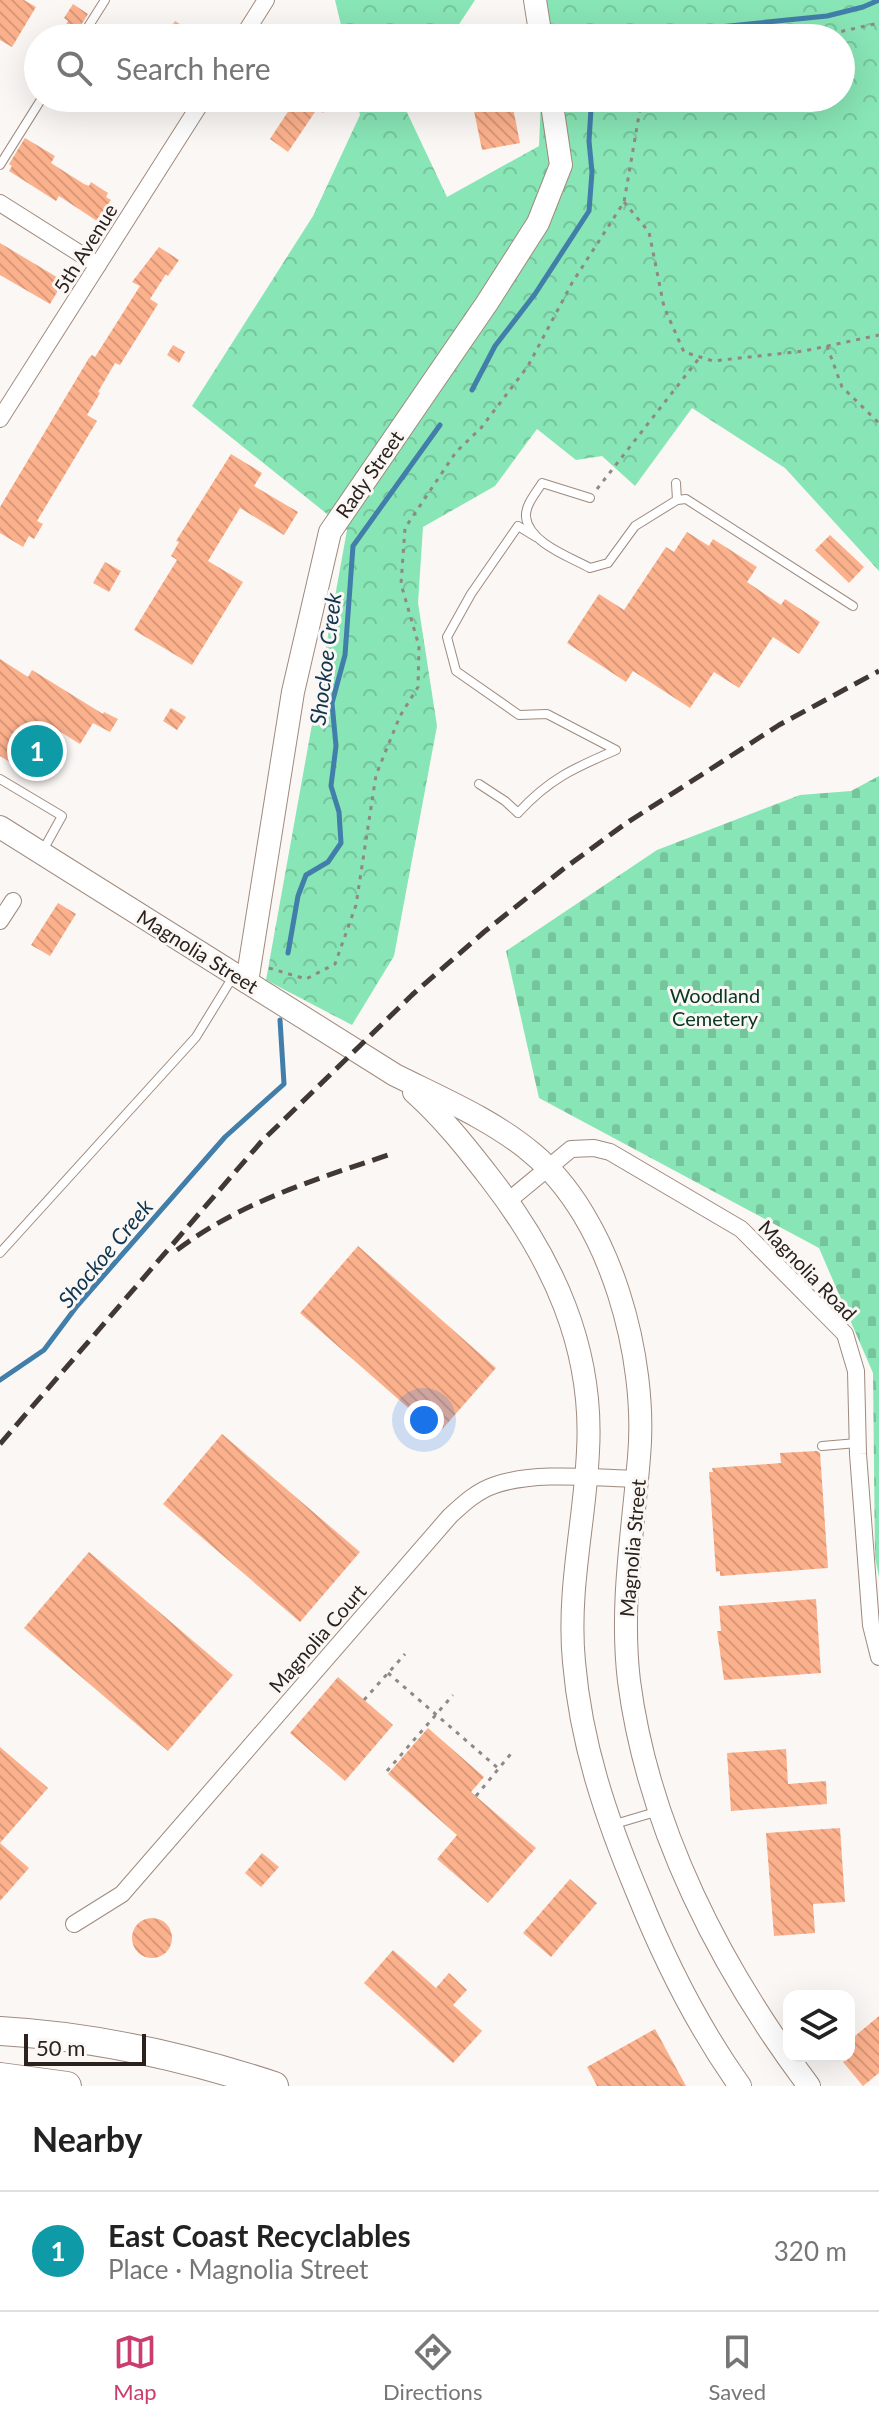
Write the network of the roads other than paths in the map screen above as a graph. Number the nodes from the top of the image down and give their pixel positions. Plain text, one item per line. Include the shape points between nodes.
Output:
1 (105, 0) edge
2 (266, 0) edge
3 (535, 0) edge
4 (90, 24) edge
5 (251, 24) edge
6 (539, 24) edge
7 (33, 112) edge
8 (195, 112) edge
9 (553, 112) edge
10 (0, 165) edge
11 (0, 203) edge
12 (98, 265) junction
13 (0, 419) edge
14 (676, 483) dead end
15 (590, 498) road end
16 (677, 500) junction
17 (536, 537) junction
18 (853, 606) dead end
19 (0, 779) edge
20 (479, 784) dead end
21 (0, 827) edge
22 (41, 853) junction
23 (13, 901) dead end
24 (0, 921) edge
25 (243, 973) junction
26 (395, 1075) junction
27 (547, 1167) junction
28 (508, 1201) junction
29 (0, 1253) edge
30 (858, 1443) junction
31 (822, 1446) dead end
32 (586, 1478) junction
33 (637, 1479) junction
34 (879, 1657) edge
35 (660, 1811) junction
36 (610, 1825) junction
37 (74, 1924) dead end
38 (0, 2031) edge
39 (0, 2077) edge
40 (67, 2086) edge
41 (274, 2086) edge
42 (740, 2086) edge
43 (809, 2086) edge

1 - 4 lane
2 - 5 street
3 - 6 main road
7 - 10 lane
8 - 12 street, 5th Avenue
9 - 25 main road, Rady Street via 561,165 538,223 330,532 293,692
11 - 12 street
12 - 13 street, 5th Avenue
14 - 16 lane
15 - 17 lane via 542,483 526,518
16 - 17 lane via 635,526 608,563 599,566 590,568
16 - 18 lane via 686,499
17 - 20 lane via 518,526 471,594 447,637 456,671 519,715 547,714 616,750 561,775 518,813
19 - 22 lane via 62,816
21 - 22 main road, Magnolia Street
22 - 25 main road, Magnolia Street
23 - 24 street
25 - 26 main road, Magnolia Street
25 - 29 lane via 196,1037
26 - 27 main road, Magnolia Street via 512,1138
26 - 28 main road, Magnolia Street via 441,1117
27 - 28 street, Magnolia Road
27 - 30 street, Magnolia Road via 571,1149 610,1152 741,1229 845,1334 856,1371
27 - 33 main road, Magnolia Street via 596,1240 627,1319 641,1400
28 - 32 main road, Magnolia Street via 553,1274 573,1326 588,1407
30 - 31 lane
30 - 34 street, Magnolia Road via 871,1625
32 - 33 street, Magnolia Court
32 - 36 main road, Magnolia Street via 573,1658 586,1745
32 - 37 street, Magnolia Court via 519,1479 470,1497 122,1894
33 - 35 main road, Magnolia Street via 627,1566 626,1649 638,1733
35 - 36 lane
35 - 43 main road, Magnolia Street via 690,1887 728,1961
36 - 42 main road, Magnolia Street via 671,1968
38 - 41 highway via 122,2046
39 - 40 highway

